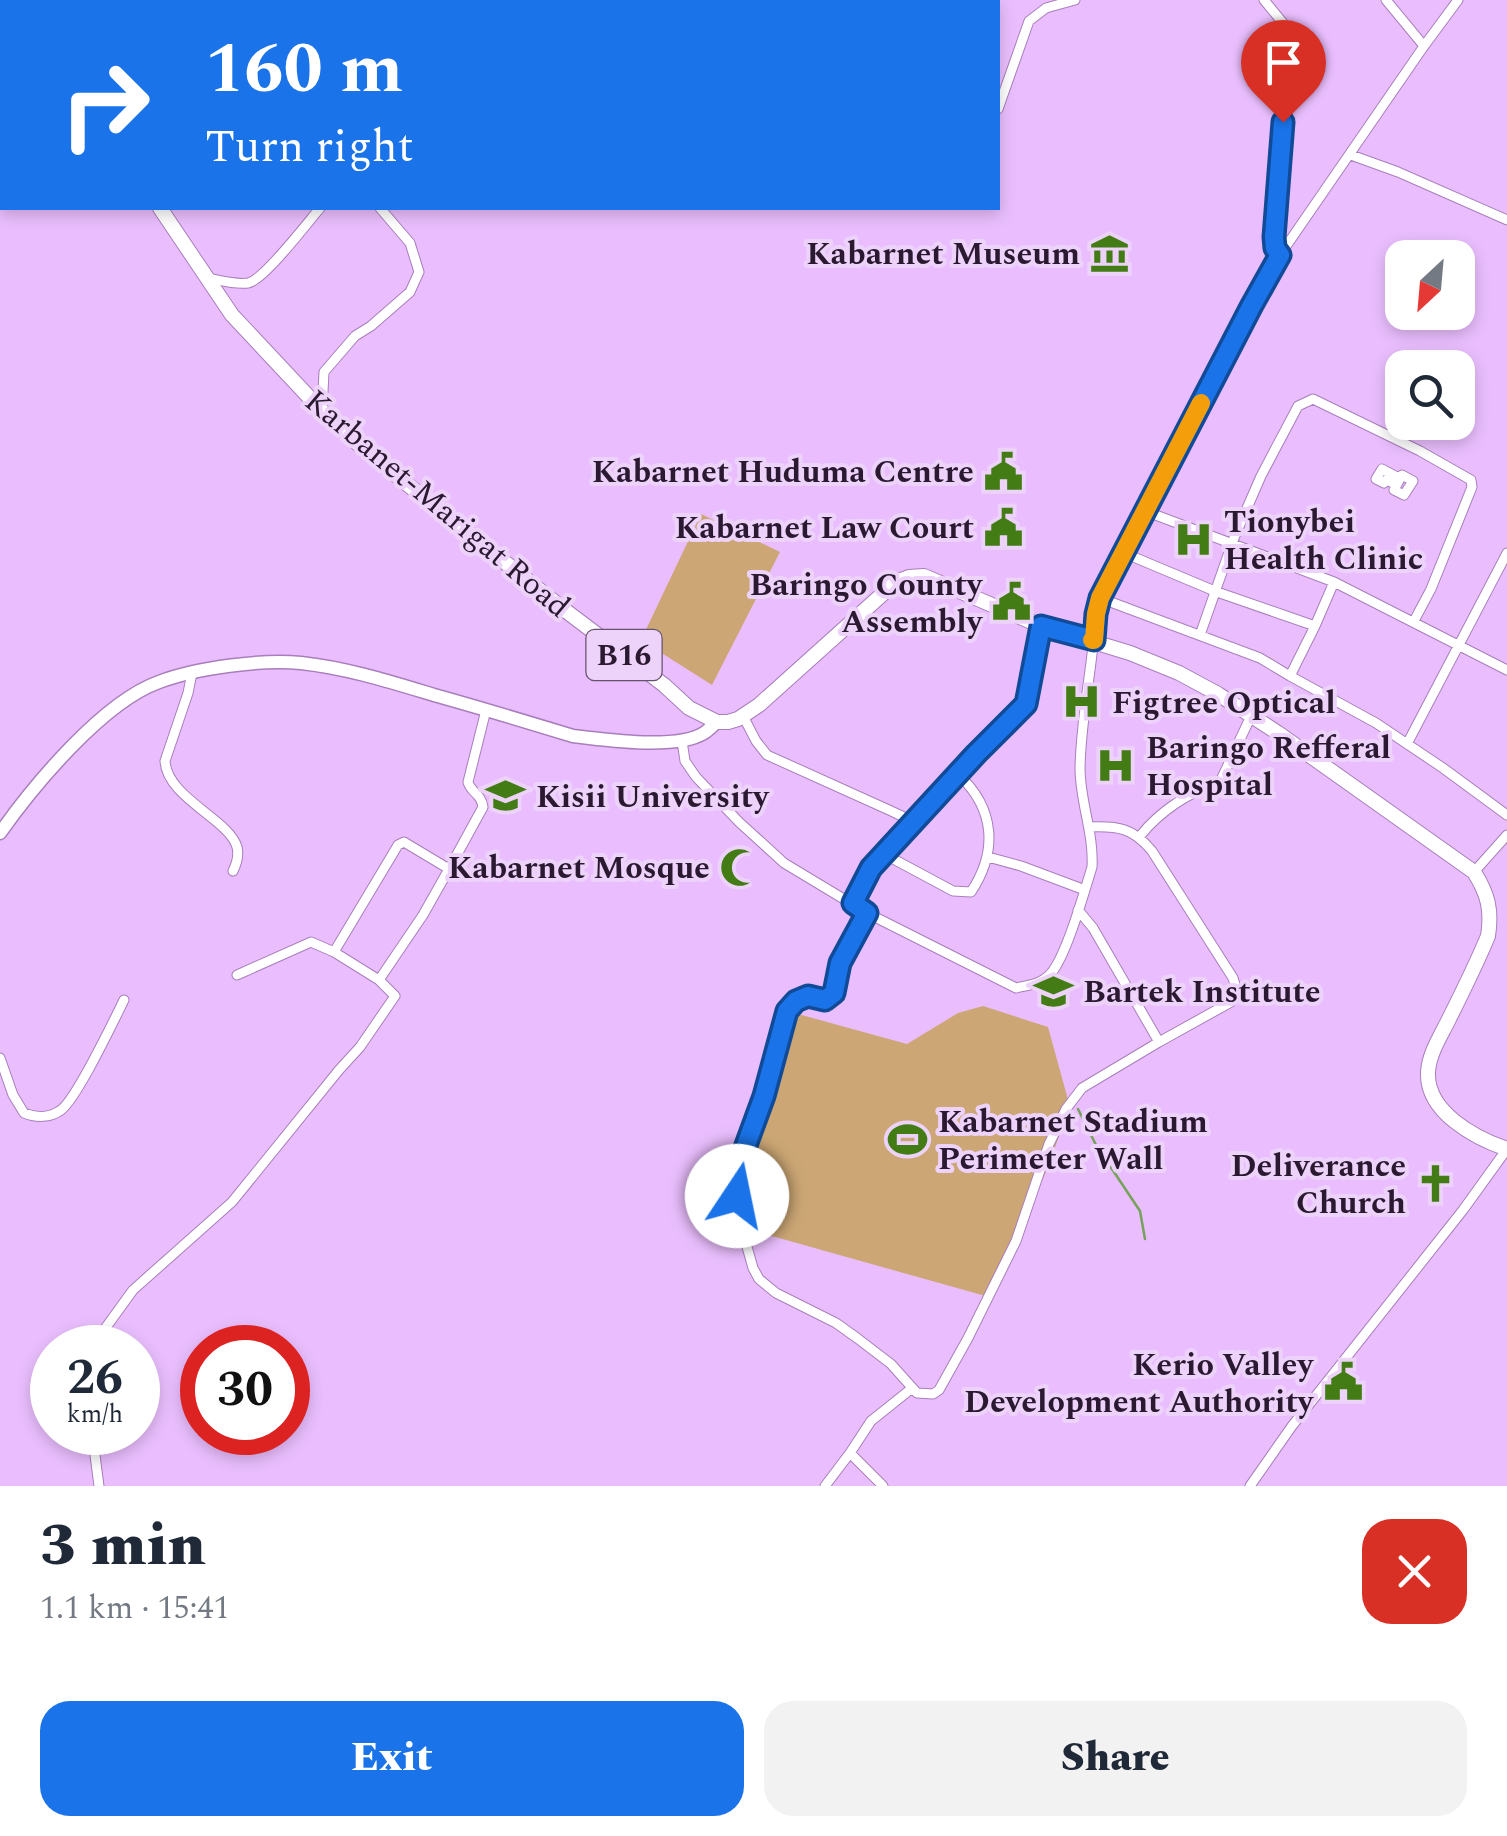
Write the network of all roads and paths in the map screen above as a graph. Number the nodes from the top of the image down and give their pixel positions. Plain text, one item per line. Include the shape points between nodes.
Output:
1 (1075, 0) edge
2 (1264, 0) edge
3 (1386, 0) edge
4 (1458, 0) edge
5 (1424, 46) junction
6 (1000, 102) edge
7 (1351, 155) junction
8 (161, 210) edge
9 (318, 210) edge
10 (382, 210) edge
11 (1507, 220) edge
12 (1280, 255) junction
13 (207, 278) junction
14 (322, 411) junction
15 (1146, 511) junction
16 (1232, 544) junction
17 (1124, 553) junction
18 (1507, 553) edge
19 (1334, 582) junction
20 (1217, 592) junction
21 (1100, 598) junction
22 (1414, 622) junction
23 (1041, 626) junction
24 (1316, 626) junction
25 (1200, 636) junction
26 (1094, 640) junction
27 (1458, 646) junction
28 (1507, 670) edge
29 (192, 673) junction
30 (1290, 676) junction
31 (486, 710) junction
32 (743, 716) junction
33 (1251, 716) junction
34 (716, 722) junction
35 (682, 741) junction
36 (1407, 744) junction
37 (959, 775) junction
38 (1507, 816) edge
39 (910, 827) junction
40 (1090, 827) junction
41 (0, 832) edge
42 (1507, 835) edge
43 (1140, 836) junction
44 (884, 854) junction
45 (988, 856) junction
46 (449, 869) junction
47 (233, 871) dead end
48 (1474, 872) junction
49 (1085, 890) junction
50 (853, 903) junction
51 (1078, 910) junction
52 (867, 913) junction
53 (334, 952) junction
54 (237, 975) dead end
55 (379, 980) junction
56 (124, 1000) dead end
57 (1159, 1042) junction
58 (0, 1058) edge
59 (1507, 1150) edge
60 (108, 1325) edge
61 (911, 1388) junction
62 (850, 1453) junction
63 (95, 1455) edge
64 (98, 1486) edge
65 (825, 1486) edge
66 (883, 1486) edge
67 (1250, 1486) edge

1 - 6 street via 1029,21
2 - 12 street via 1289,36 1274,237
3 - 5 street
4 - 5 street
5 - 7 street
7 - 11 street
7 - 12 street
8 - 13 main road, Karbanet-Marigat Road / B16
9 - 13 street via 256,280
10 - 14 street via 410,243 419,272 410,292 324,372
12 - 15 street
13 - 14 main road, Karbanet-Marigat Road / B16 via 240,324
14 - 34 main road, Karbanet-Marigat Road / B16 via 562,608
15 - 16 street
15 - 17 street
16 - 19 street
16 - 20 street
16 - 22 street via 1298,406 1322,402 1471,480
17 - 20 street
17 - 21 street
18 - 27 street
19 - 22 street
19 - 24 street
20 - 24 street
20 - 25 street
21 - 25 street
21 - 26 street
22 - 27 street
23 - 26 main road
23 - 32 main road via 944,583 909,577
23 - 37 street via 1026,704
24 - 30 street
25 - 30 street
26 - 33 main road via 1179,673
26 - 40 street via 1080,767
27 - 28 street
27 - 36 street
29 - 31 main road via 300,663
29 - 41 main road via 156,683 117,706
29 - 47 street via 166,772 232,836 238,848
30 - 36 street
31 - 35 main road via 573,736
31 - 46 street via 468,782 483,807
32 - 34 main road
32 - 39 street via 768,756 906,818
33 - 43 street via 1220,782 1184,798
33 - 48 main road
34 - 35 main road
35 - 50 street via 696,777 739,822 784,863
36 - 38 street
37 - 39 street
37 - 45 street via 986,815
39 - 44 street
40 - 43 street
40 - 49 street via 1092,867
42 - 48 street
43 - 57 street via 1236,988 1232,1002
44 - 45 street via 966,894
44 - 50 street
45 - 49 street
46 - 53 street via 402,842
46 - 55 street
48 - 59 main road via 1490,906 1488,936 1428,1072 1431,1091 1458,1124
49 - 51 street
50 - 52 street
51 - 52 street via 1051,973 1016,988
51 - 57 street
52 - 61 street via 840,963 834,993 828,1000 808,996 787,1011 738,1167 737,1196 759,1279 858,1338
53 - 54 street via 311,942
53 - 55 street
55 - 60 street via 395,996 360,1047 232,1202 133,1290
56 - 58 street via 56,1113 24,1113
57 - 61 street via 1082,1088 1066,1109 1020,1230 968,1338 939,1390 921,1395
59 - 67 street
61 - 62 street via 871,1421
62 - 65 street
62 - 66 street
63 - 64 street

